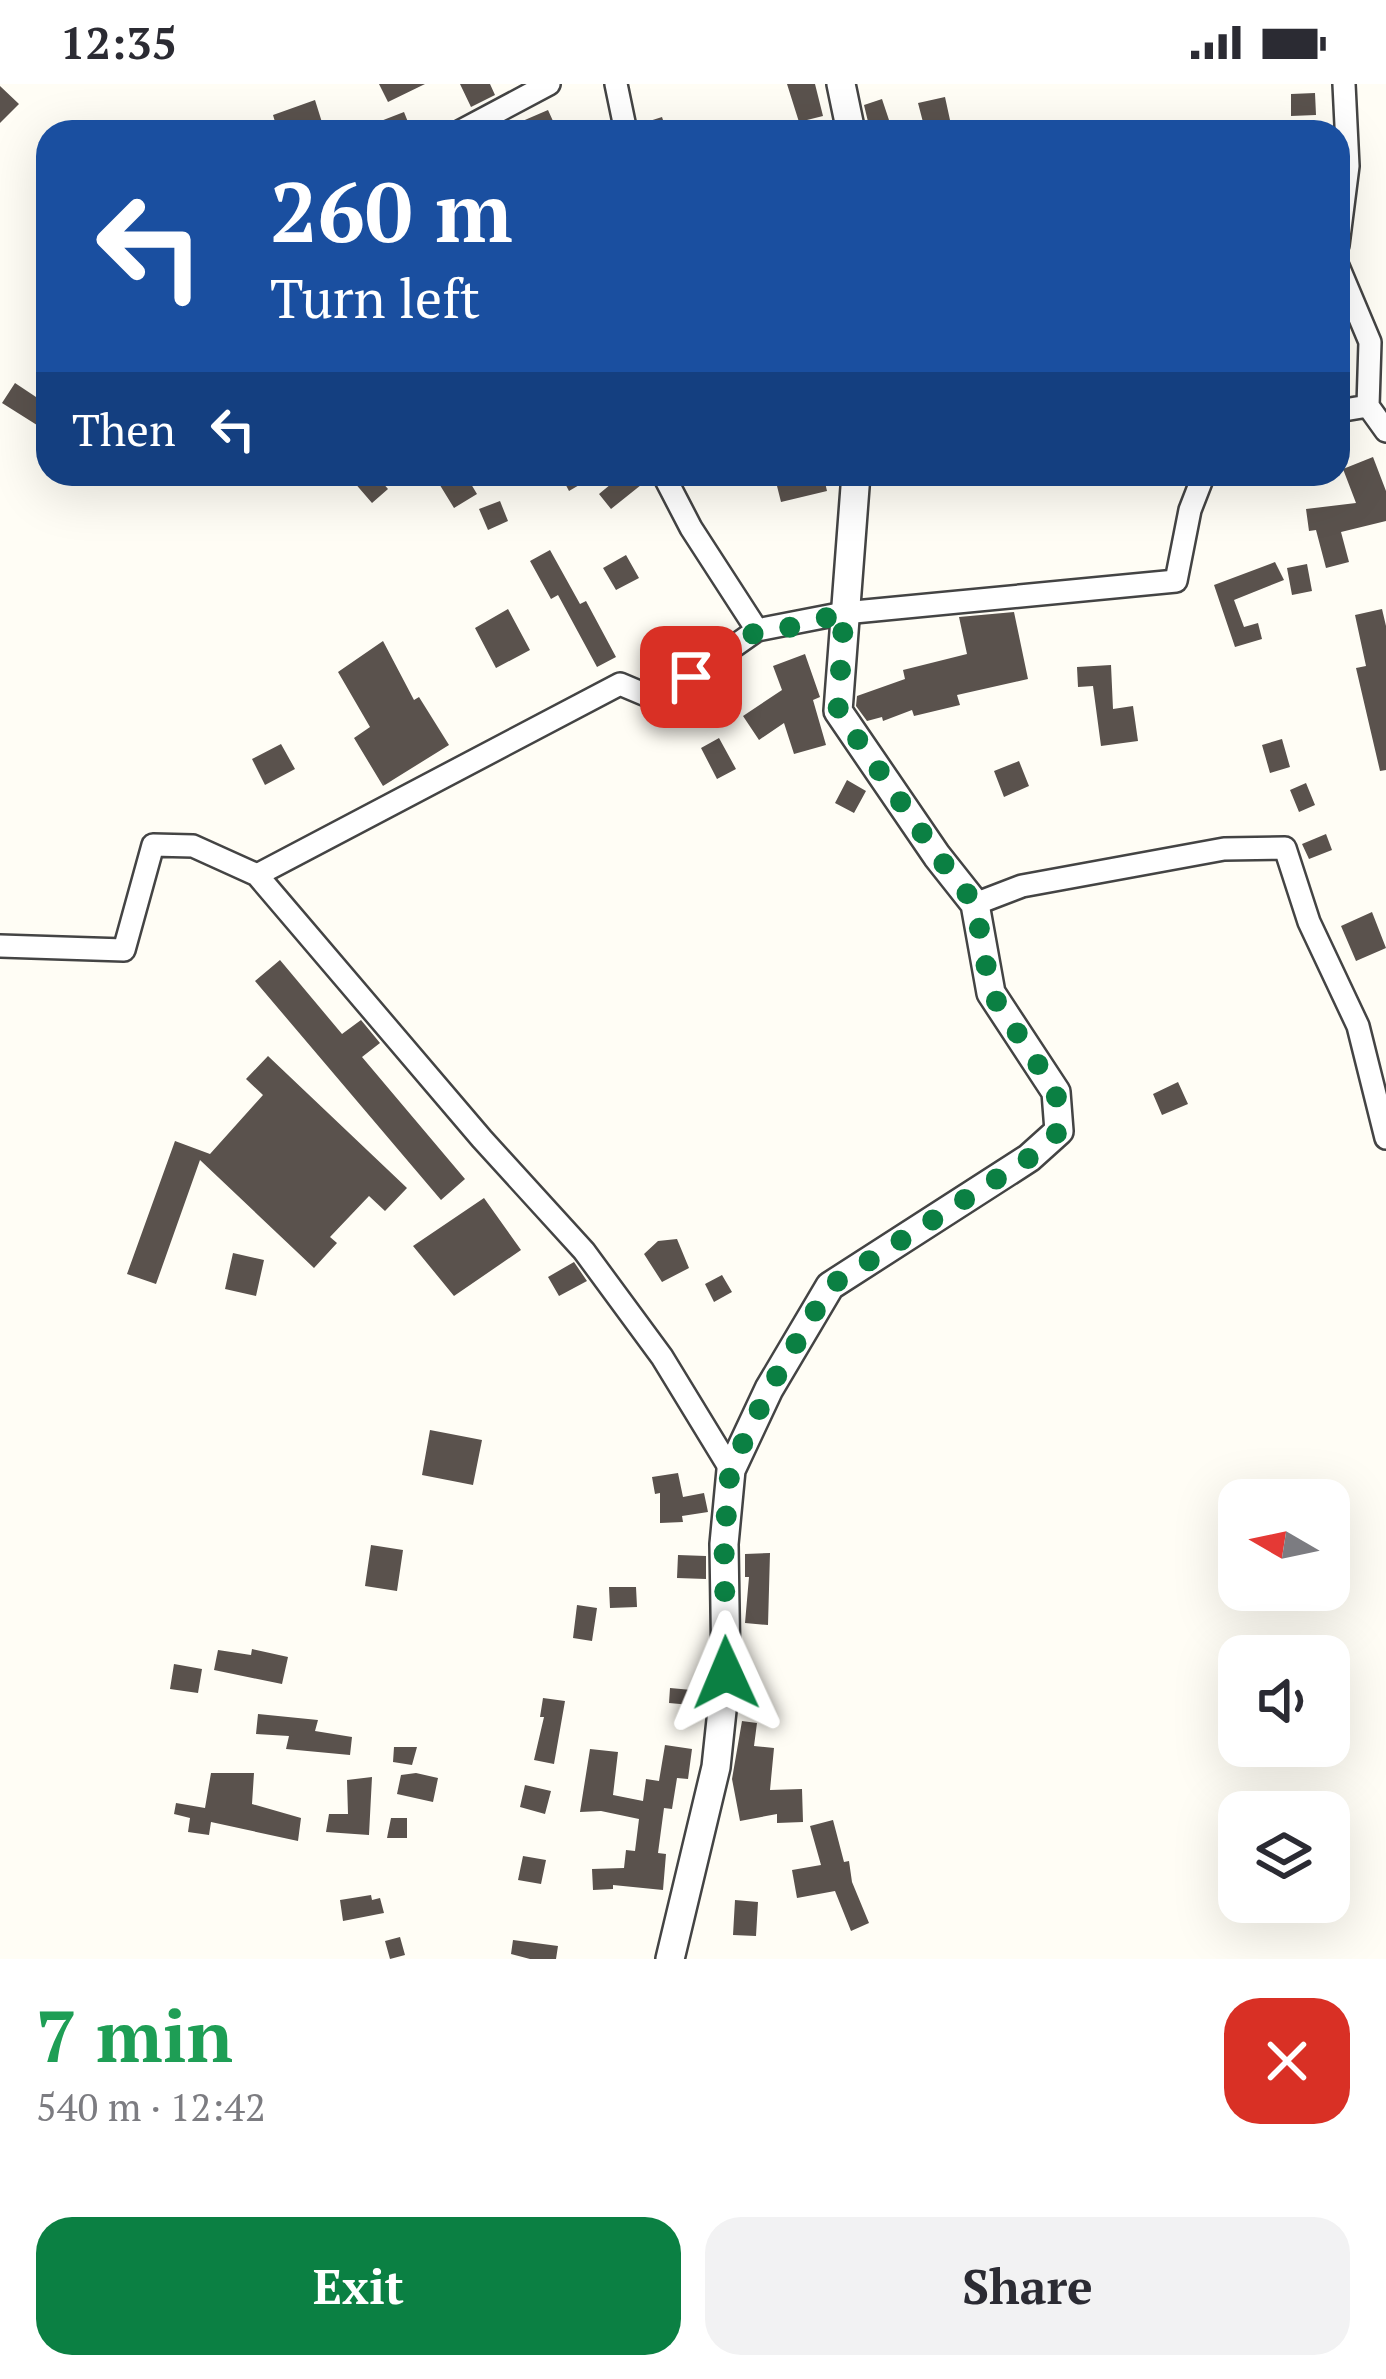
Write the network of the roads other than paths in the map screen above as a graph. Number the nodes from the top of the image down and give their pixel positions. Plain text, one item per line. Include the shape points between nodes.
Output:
1 (549, 84) edge
2 (616, 84) edge
3 (841, 84) edge
4 (1344, 84) edge
5 (482, 120) edge
6 (624, 120) edge
7 (848, 120) edge
8 (1346, 120) edge
9 (1350, 294) edge
10 (1369, 406) junction
11 (1350, 409) edge
12 (1386, 431) edge
13 (669, 486) edge
14 (855, 486) edge
15 (1199, 486) edge
16 (844, 613) junction
17 (757, 631) junction
18 (257, 875) junction
19 (975, 904) junction
20 (0, 946) edge
21 (1386, 1138) edge
22 (730, 1470) junction
23 (670, 1959) edge

1 - 5 street
2 - 6 street
3 - 7 street
4 - 8 street
9 - 10 street via 1370,342
10 - 11 street
10 - 12 street
13 - 17 street
14 - 16 street
15 - 16 street via 1176,581
16 - 17 street
16 - 19 street via 838,711
17 - 18 street via 658,700 620,684
18 - 20 street via 193,845 153,845 124,950
18 - 22 street via 584,1251
19 - 21 street via 1022,886 1179,857 1285,848 1358,1026
19 - 22 street via 991,993 1056,1092 1059,1131 830,1286
22 - 23 street via 716,1767

